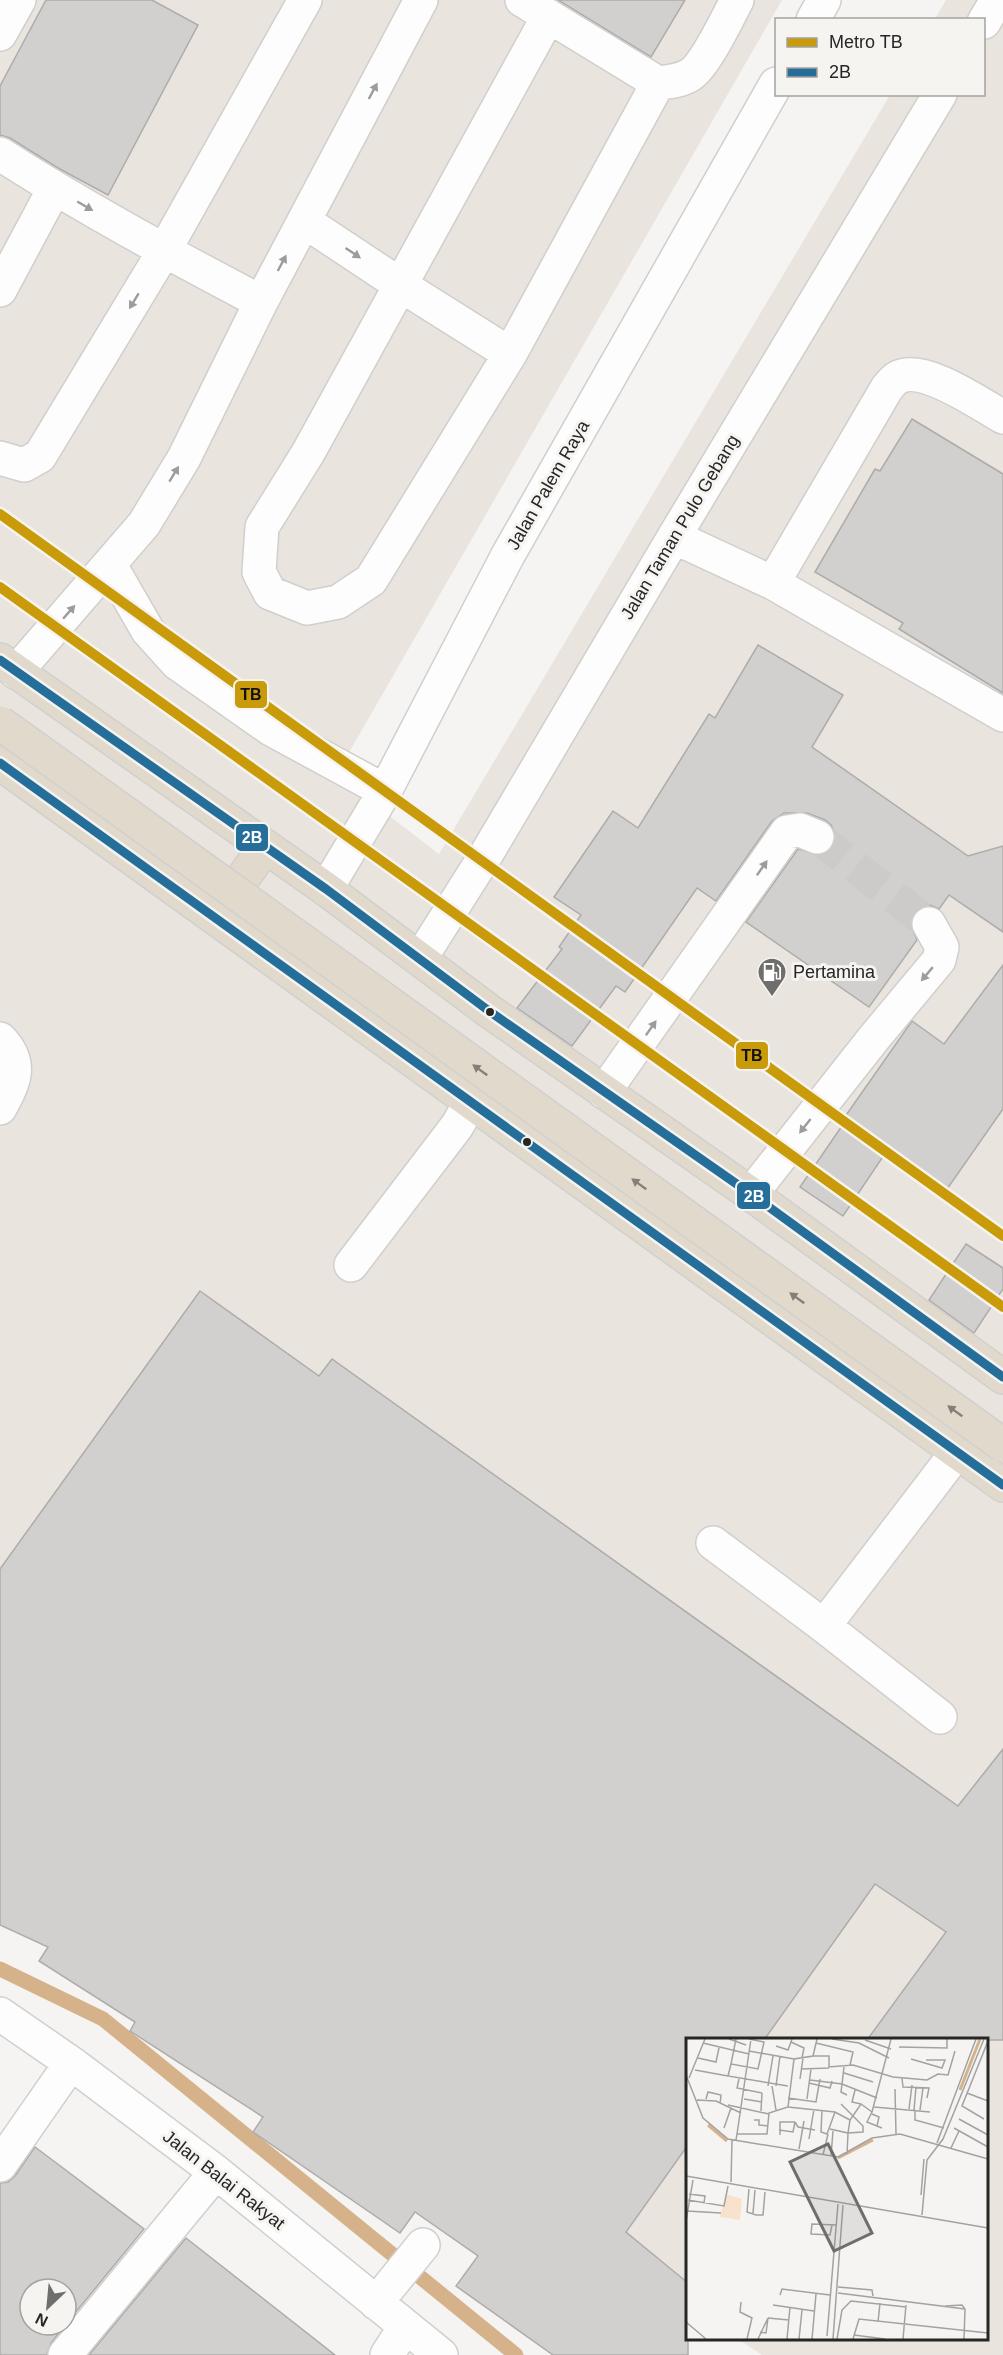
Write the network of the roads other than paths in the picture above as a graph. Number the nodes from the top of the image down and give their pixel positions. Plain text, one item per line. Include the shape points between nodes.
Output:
1 (19, 0) edge
2 (305, 0) edge
3 (421, 0) edge
4 (737, 0) edge
5 (824, 0) edge
6 (996, 0) edge
7 (535, 8) edge
8 (814, 18) edge
9 (985, 20) edge
10 (0, 34) edge
11 (658, 82) junction
12 (775, 88) edge
13 (939, 96) edge
14 (0, 154) edge
15 (54, 189) junction
16 (304, 221) junction
17 (164, 251) junction
18 (402, 286) junction
19 (0, 290) edge
20 (261, 302) junction
21 (510, 354) junction
22 (1003, 417) edge
23 (0, 458) edge
24 (674, 537) junction
25 (110, 565) junction
26 (773, 583) junction
27 (8, 666) edge
28 (1003, 715) edge
29 (0, 723) edge
30 (0, 764) edge
31 (385, 791) junction
32 (817, 837) tunnel mouth
33 (265, 847) junction
34 (326, 889) junction
35 (215, 917) junction
36 (929, 924) tunnel mouth
37 (420, 959) junction
38 (0, 1040) edge
39 (604, 1092) junction
40 (471, 1102) junction
41 (0, 1108) edge
42 (751, 1194) junction
43 (351, 1265) dead end
44 (1003, 1377) edge
45 (1003, 1445) edge
46 (957, 1452) junction
47 (1003, 1485) edge
48 (713, 1543) dead end
49 (824, 1626) junction
50 (940, 1718) dead end
51 (0, 2014) edge
52 (71, 2063) junction
53 (0, 2165) edge
54 (216, 2172) junction
55 (405, 2327) junction
56 (64, 2355) edge
57 (387, 2355) edge
58 (441, 2355) edge

1 - 10 street
2 - 17 street
16 -> 3 street
4 - 11 street via 691,75
5 - 8 street
6 - 9 street
7 - 11 street
7 - 18 street
11 - 21 street
12 - 31 street, Jalan Palem Raya via 508,555
13 - 24 street, Jalan Taman Pulo Gebang
14 - 15 street
15 -> 17 street
15 - 19 street
16 -> 18 street
20 -> 16 street
17 - 20 street
17 -> 23 street via 40,456 24,465
18 - 21 street
18 - 21 street via 262,527 259,572 270,593 307,608 338,602 371,580
25 -> 20 street via 144,524 184,458
22 - 26 street via 930,377 908,374 897,378 887,388
24 - 26 street
24 - 37 street, Jalan Taman Pulo Gebang
27 -> 25 street
25 - 31 street via 147,631 177,663 272,729
26 - 28 street
27 - 33 highway
45 -> 29 highway, bridge
30 - 35 highway
31 - 34 street, Jalan Palem Raya
39 -> 32 street via 787,832 800,830
33 - 34 highway
33 - 35 highway
34 - 37 highway
35 - 40 highway
36 -> 42 street via 942,947 939,960
37 - 39 highway
38 - 41 street via 15,1063 14,1081
39 - 42 highway
40 - 43 street
40 - 46 highway
42 - 44 highway
46 - 47 highway
46 - 49 street
48 - 49 street
49 - 50 street
51 - 52 street, Jalan Balai Rakyat
52 - 53 street
52 - 54 street, Jalan Balai Rakyat
54 - 55 street, Jalan Balai Rakyat via 402,2271
54 - 56 street
55 - 57 street
55 - 58 street, Jalan Balai Rakyat

